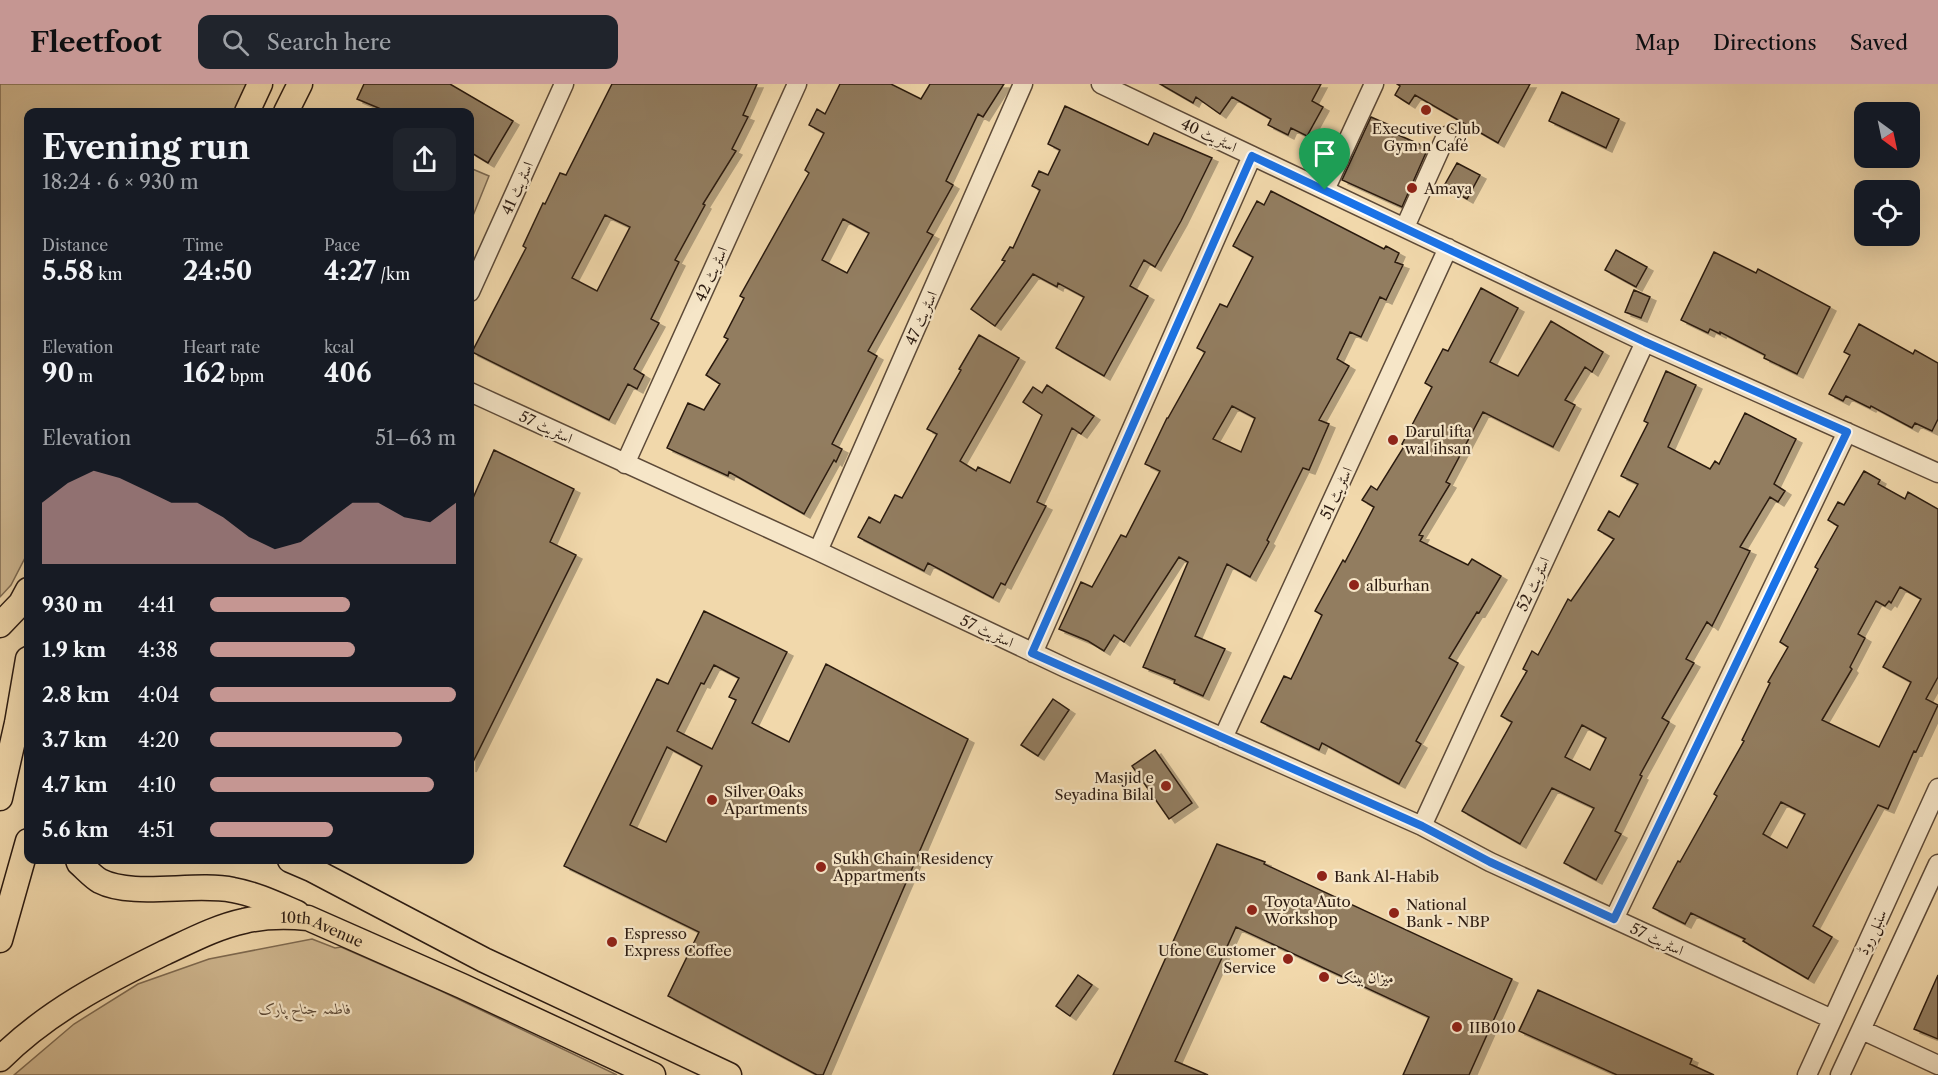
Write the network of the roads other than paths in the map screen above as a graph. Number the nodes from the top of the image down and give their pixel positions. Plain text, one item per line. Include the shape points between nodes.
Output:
1 (260, 84) edge
2 (300, 84) edge
3 (564, 84) edge
4 (797, 84) edge
5 (1023, 84) edge
6 (1101, 84) edge
7 (1374, 84) edge
8 (1129, 90) edge
9 (249, 108) edge
10 (288, 108) edge
11 (1446, 136) dead end
12 (1252, 156) junction
13 (1325, 190) junction
14 (1405, 227) junction
15 (1448, 248) junction
16 (474, 283) edge
17 (1645, 342) junction
18 (474, 394) edge
19 (1847, 432) junction
20 (625, 464) junction
21 (1938, 473) edge
22 (818, 551) junction
23 (24, 597) edge
24 (0, 625) edge
25 (1032, 653) junction
26 (24, 682) edge
27 (1223, 738) junction
28 (1938, 788) edge
29 (0, 798) edge
30 (1422, 826) junction
31 (24, 855) edge
32 (80, 864) edge
33 (299, 864) edge
34 (1938, 864) edge
35 (308, 918) junction
36 (1614, 919) junction
37 (0, 940) edge
38 (1832, 1019) junction
39 (1862, 1030) junction
40 (0, 1059) edge
41 (1938, 1065) edge
42 (653, 1075) edge
43 (729, 1075) edge
44 (1807, 1075) edge
45 (1840, 1075) edge

1 - 9 main road
2 - 10 main road
3 - 16 street, اسٹریٹ 41
4 - 20 street, اسٹریٹ 42
5 - 22 street, اسٹریٹ 47
6 - 8 street, اسٹریٹ 40
7 - 13 street
8 - 12 street, اسٹریٹ 40
11 - 14 street
12 - 13 street, اسٹریٹ 40
12 - 25 street
13 - 14 street, اسٹریٹ 40
14 - 15 street, اسٹریٹ 40
15 - 17 street, اسٹریٹ 40
15 - 27 street, اسٹریٹ 51
17 - 19 street, اسٹریٹ 40
17 - 30 street, اسٹریٹ 52
18 - 20 street, اسٹریٹ 57
19 - 21 street, اسٹریٹ 40
19 - 36 street
20 - 22 street, اسٹریٹ 57
22 - 25 street, اسٹریٹ 57
23 - 24 main road
25 - 27 street, اسٹریٹ 57
26 - 29 main road
27 - 30 street, اسٹریٹ 57
28 - 38 street, سنبل روڈ
30 - 36 street, اسٹریٹ 57
31 - 37 main road
32 - 35 main road via 99,881 116,886 232,890
33 - 43 main road via 484,960
34 - 39 street, سنبل روڈ
35 - 40 main road, 10th Avenue via 284,916 245,921 181,945 70,1002
35 - 42 main road, 10th Avenue
36 - 38 street, اسٹریٹ 57
38 - 44 street, سنبل روڈ
39 - 41 street
39 - 45 street, سنبل روڈ

